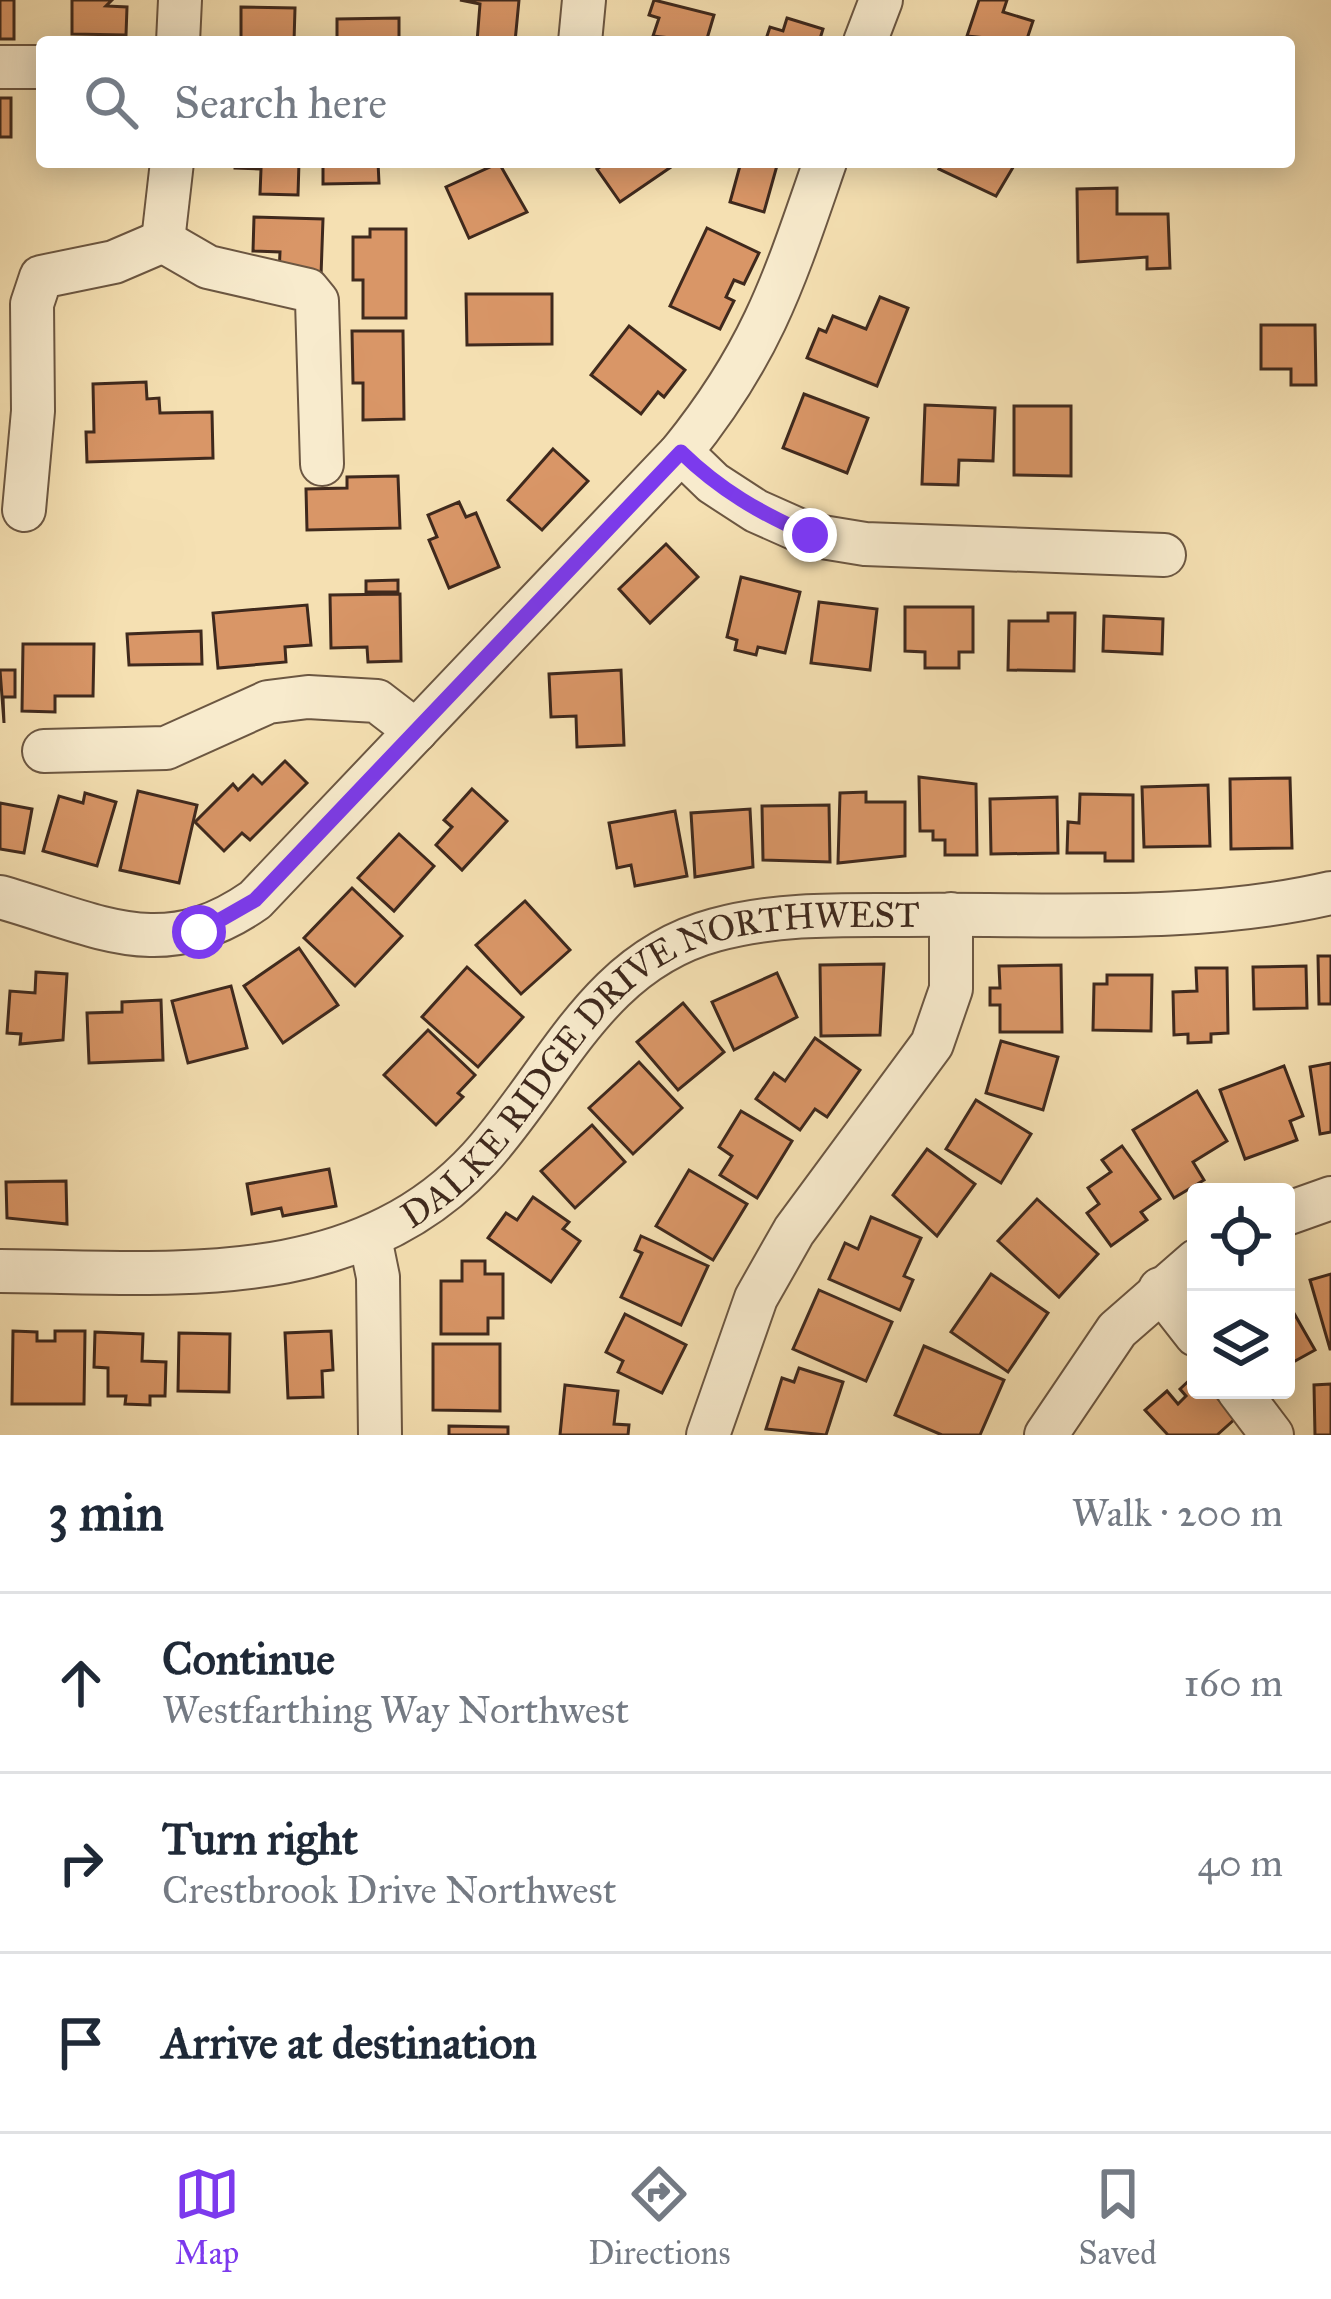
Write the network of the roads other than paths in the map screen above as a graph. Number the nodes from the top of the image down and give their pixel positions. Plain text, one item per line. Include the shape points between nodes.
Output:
1 (180, 0) edge
2 (584, 0) edge
3 (881, 0) edge
4 (178, 36) edge
5 (581, 36) edge
6 (867, 36) edge
7 (36, 67) edge
8 (0, 68) edge
9 (171, 168) edge
10 (823, 168) edge
11 (163, 241) junction
12 (681, 452) junction
13 (322, 464) dead end
14 (24, 510) dead end
15 (1165, 555) dead end
16 (416, 731) junction
17 (44, 751) dead end
18 (1331, 893) edge
19 (0, 897) edge
20 (951, 914) junction
21 (1331, 1198) edge
22 (1295, 1211) edge
23 (370, 1238) junction
24 (1187, 1268) edge
25 (0, 1270) edge
26 (1160, 1289) junction
27 (1187, 1324) edge
28 (1245, 1399) edge
29 (380, 1435) edge
30 (708, 1435) edge
31 (1046, 1435) edge
32 (1272, 1435) edge

1 - 4 street
2 - 5 street
3 - 6 street
7 - 8 street
9 - 11 street
10 - 12 street via 760,342
11 - 13 street via 208,267 308,290 317,302
11 - 14 street via 114,262 41,277 32,304
12 - 15 street via 756,511 810,535
12 - 16 street
16 - 17 street via 377,701 308,697 268,702 166,748
16 - 19 street via 255,900 199,932 144,937
18 - 20 street, DALKE RIDGE DRIVE NORTHWEST via 1236,910
20 - 23 street, DALKE RIDGE DRIVE NORTHWEST via 787,916 712,931 640,964 591,1009 478,1160 428,1204
20 - 30 street via 951,989 932,1044 794,1231 756,1298
21 - 22 street
23 - 25 street, DALKE RIDGE DRIVE NORTHWEST via 302,1262 227,1272
23 - 29 street via 378,1277
24 - 26 street
26 - 27 street
26 - 31 street via 1094,1359
28 - 32 street

